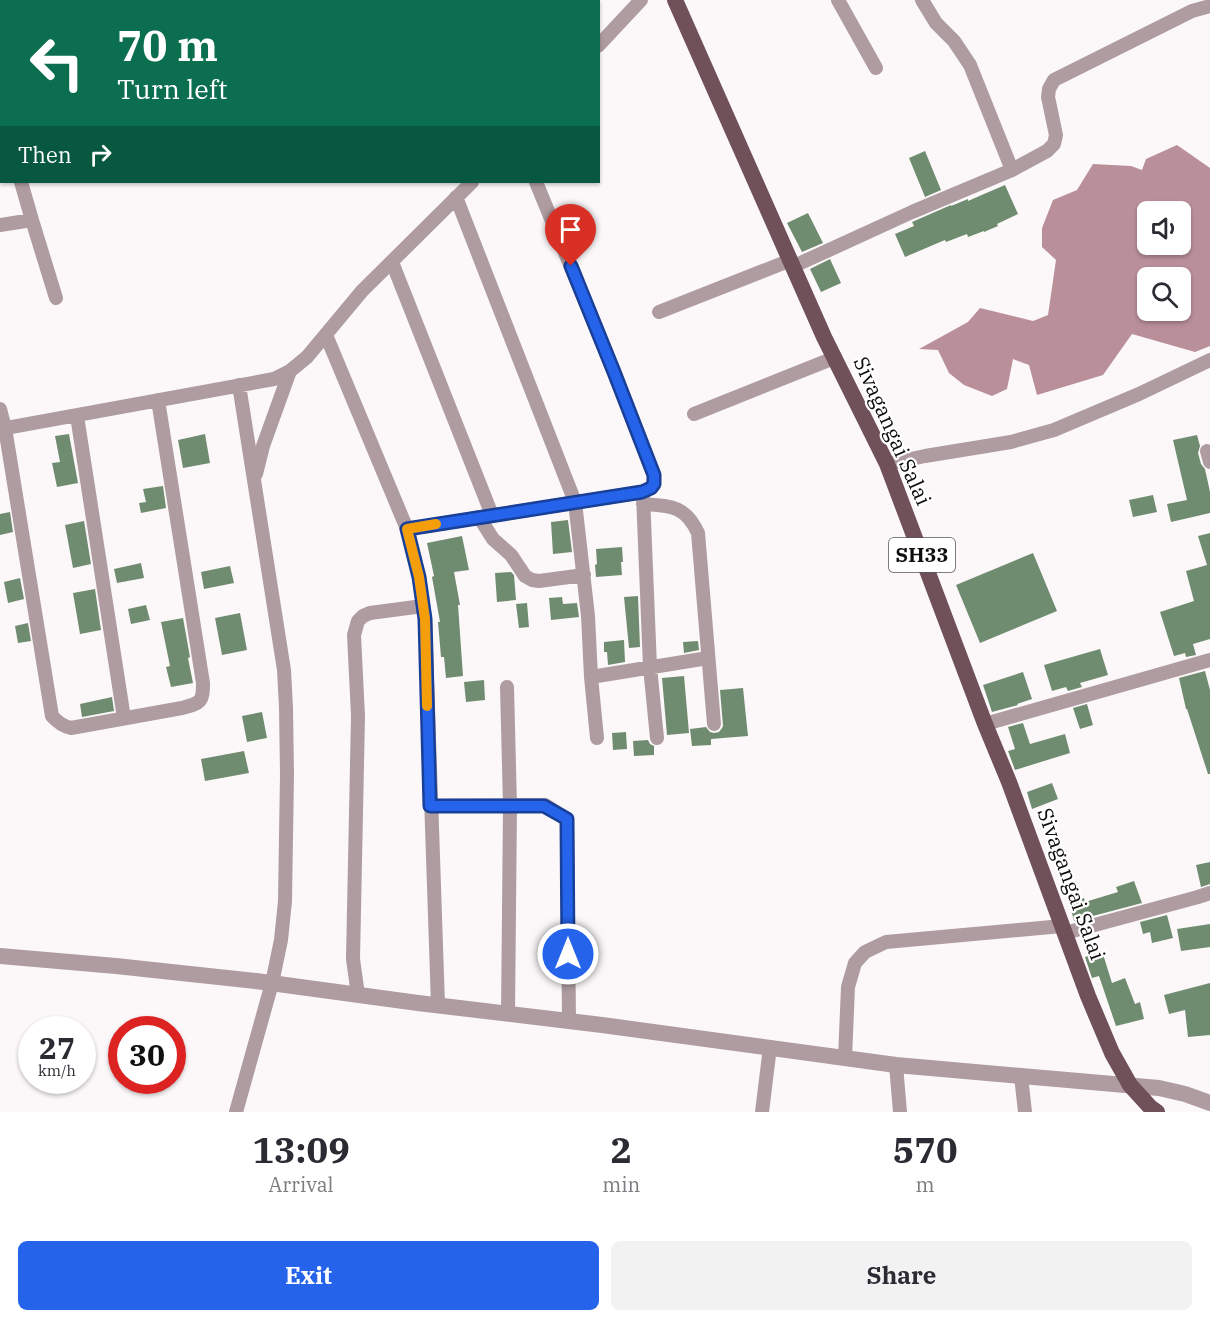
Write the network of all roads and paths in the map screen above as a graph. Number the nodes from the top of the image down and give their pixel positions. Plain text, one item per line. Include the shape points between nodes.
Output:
1 (641, 0) edge
2 (675, 0) edge
3 (838, 0) edge
4 (922, 0) edge
5 (1210, 6) edge
6 (600, 44) edge
7 (876, 68) dead end
8 (1012, 170) junction
9 (21, 183) edge
10 (471, 183) edge
11 (536, 183) edge
12 (456, 197) junction
13 (32, 220) junction
14 (0, 225) edge
15 (392, 262) junction
16 (792, 263) junction
17 (56, 298) dead end
18 (659, 312) dead end
19 (326, 335) junction
20 (834, 357) junction
21 (1210, 360) edge
22 (290, 371) junction
23 (239, 385) junction
24 (158, 400) junction
25 (0, 409) edge
26 (694, 414) dead end
27 (77, 416) junction
28 (3, 429) edge
29 (887, 464) junction
30 (255, 481) junction
31 (643, 498) junction
32 (574, 502) junction
33 (486, 516) junction
34 (407, 529) junction
35 (584, 575) junction
36 (423, 606) junction
37 (708, 658) junction
38 (1210, 662) edge
39 (650, 667) junction
40 (591, 677) junction
41 (507, 687) dead end
42 (124, 718) junction
43 (714, 724) dead end
44 (985, 724) junction
45 (597, 738) dead end
46 (657, 738) dead end
47 (430, 806) junction
48 (510, 806) junction
49 (1210, 893) edge
50 (1064, 930) junction
51 (0, 956) edge
52 (272, 983) junction
53 (358, 995) junction
54 (438, 1005) junction
55 (508, 1014) junction
56 (569, 1021) junction
57 (770, 1047) junction
58 (845, 1058) junction
59 (896, 1065) junction
60 (1021, 1076) junction
61 (1130, 1085) junction
62 (1210, 1103) edge
63 (237, 1112) edge
64 (762, 1112) edge
65 (900, 1112) edge
66 (1025, 1112) edge
67 (1157, 1112) edge

1 - 6 street
2 - 16 main road, Sivagangai Salai / SH33
3 - 7 street
4 - 8 street via 966,58
5 - 8 street via 1192,11 1054,80 1048,97 1056,135 1054,144
8 - 16 street
9 - 13 street
10 - 12 street
11 - 31 street via 654,475 654,484
12 - 15 street
12 - 32 street
13 - 14 street
13 - 17 street
15 - 19 street
15 - 33 street
16 - 18 street
16 - 20 main road, Sivagangai Salai / SH33
19 - 22 street
19 - 34 street
20 - 26 street
20 - 29 main road, Sivagangai Salai / SH33
21 - 29 street via 1054,430 1011,442
22 - 23 street via 274,379
22 - 30 street
23 - 24 street
23 - 30 street
24 - 27 street
24 - 42 street via 203,695 196,704
25 - 28 street
27 - 28 street
27 - 42 street
28 - 42 street via 52,716 71,728
29 - 44 main road, Sivagangai Salai / SH33
30 - 52 street via 284,670 286,708 285,901
31 - 32 street
31 - 37 street via 681,512 692,520 698,533
31 - 39 street
32 - 33 street
32 - 35 street
33 - 34 street
33 - 35 street via 493,539 511,555 525,576 539,581
34 - 36 street
35 - 40 street
36 - 47 street
36 - 53 street via 370,613 358,621 354,635 358,716 353,959
37 - 39 street
37 - 43 street
38 - 44 street
39 - 40 street
39 - 46 street
40 - 45 street
41 - 48 street
44 - 50 main road, Sivagangai Salai / SH33
47 - 48 street
47 - 54 street
48 - 55 street
48 - 56 street via 544,806 567,819
49 - 50 street
50 - 58 street via 886,942 865,952 855,963 848,987
50 - 61 main road, Sivagangai Salai / SH33 via 1108,1043
51 - 52 street
52 - 53 street
52 - 63 street
53 - 54 street
54 - 55 street
55 - 56 street
56 - 57 street
57 - 58 street
57 - 64 street
58 - 59 street
59 - 60 street
59 - 65 street
60 - 61 street
60 - 66 street
61 - 62 street via 1159,1088
61 - 67 main road, Sivagangai Salai / SH33

